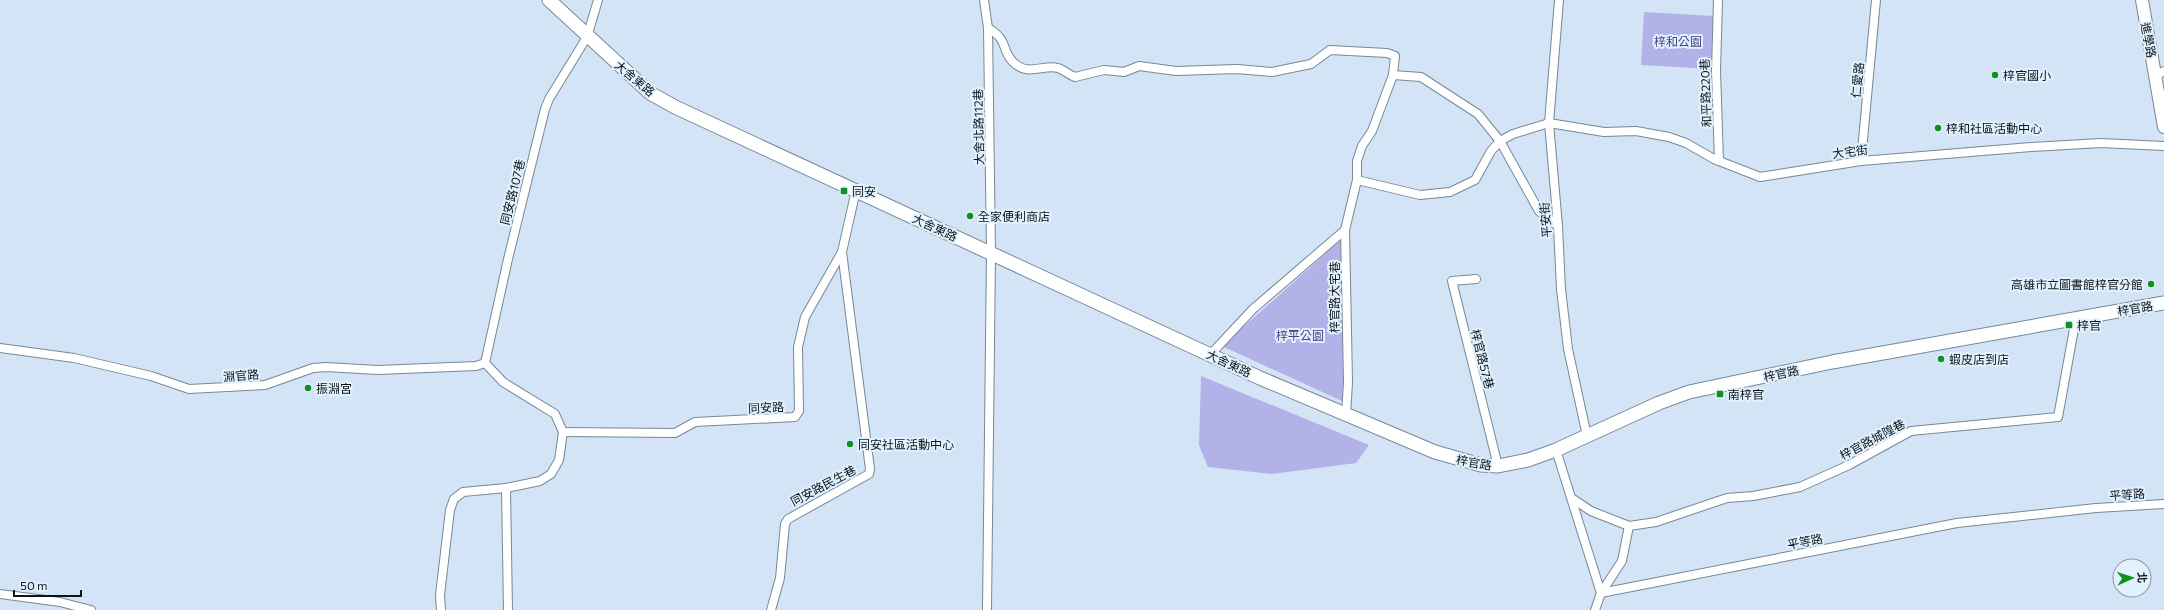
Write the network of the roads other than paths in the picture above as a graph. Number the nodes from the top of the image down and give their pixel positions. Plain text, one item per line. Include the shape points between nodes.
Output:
1 (549, 0) edge
2 (598, 0) edge
3 (984, 0) edge
4 (1559, 0) edge
5 (1718, 0) edge
6 (1876, 0) edge
7 (2142, 0) edge
8 (988, 28) junction
9 (587, 37) junction
10 (2160, 74) edge
11 (1393, 75) junction
12 (1548, 123) junction
13 (2164, 127) edge
14 (1500, 141) junction
15 (2164, 146) edge
16 (1719, 161) junction
17 (1861, 162) junction
18 (1357, 180) junction
19 (856, 190) junction
20 (1558, 226) junction
21 (1345, 230) junction
22 (842, 252) junction
23 (992, 254) junction
24 (1476, 279) dead end
25 (2164, 304) edge
26 (2076, 318) junction
27 (0, 348) edge
28 (1210, 355) junction
29 (484, 363) junction
30 (1346, 415) junction
31 (563, 432) junction
32 (1587, 436) junction
33 (1556, 450) junction
34 (1498, 466) junction
35 (868, 474) joint
36 (506, 488) junction
37 (1572, 499) junction
38 (2164, 504) edge
39 (1629, 526) junction
40 (1601, 593) junction
41 (0, 594) edge
42 (91, 610) edge
43 (440, 610) edge
44 (508, 610) edge
45 (771, 610) edge
46 (987, 610) edge
47 (1595, 610) edge

1 - 9 main road, 大舍東路
2 - 9 street, 同安路107巷
3 - 8 street, 大舍北路112巷
4 - 12 street, 平安街
5 - 16 street, 和平路220巷 via 1716,71
6 - 17 street, 仁愛路
7 - 10 street, 進學路
8 - 11 street, 梓官路大宅巷 via 998,33 1013,62 1027,70 1059,68 1075,77 1104,70 1124,72 1139,66 1176,71 1237,69 1272,72 1311,64 1330,50 1387,53 1395,56
8 - 23 street, 大舍北路112巷
9 - 19 main road, 大舍東路 via 650,93 662,100
9 - 29 street, 同安路107巷 via 548,99
10 - 13 street, 進學路
11 - 14 street via 1421,76 1478,114
11 - 18 street, 梓官路大宅巷 via 1372,131 1362,146 1357,161
12 - 14 street
12 - 16 street, 大宅街 via 1604,132 1636,131 1669,137 1686,142
12 - 20 street, 平安街
14 - 18 street via 1491,151 1475,180 1450,192 1420,195
14 - 20 street via 1538,211
15 - 17 street, 大宅街 via 2086,144
16 - 17 street, 大宅街 via 1760,177
18 - 21 street, 梓官路大宅巷
19 - 22 street, 同安路
19 - 23 main road, 大舍東路
20 - 32 street, 平安街 via 1561,289 1568,349
21 - 28 street via 1253,309
21 - 30 street, 梓官路大宅巷 via 1348,382
22 - 31 street, 同安路 via 805,317 798,347 799,411 795,417 694,422 675,433
22 - 35 street, 同安路 via 869,458
23 - 28 main road, 大舍東路
23 - 46 street
24 - 34 street, 梓官路57巷 via 1452,281
25 - 26 main road, 梓官路
26 - 32 main road, 梓官路 via 1832,362 1689,392
26 - 39 street, 梓官路城隍巷 via 2058,417 1911,430 1849,465 1800,487 1727,498 1656,522
27 - 29 street, 淵官路 via 74,358 151,376 189,389 265,385 313,368 378,370 476,366
28 - 30 main road, 大舍東路
29 - 31 street via 503,382 555,414
30 - 34 main road, 梓官路 via 1451,458
31 - 36 street via 559,460 551,474 540,481
32 - 33 main road, 梓官路
33 - 34 main road, 梓官路 via 1528,460
33 - 37 street
35 - 45 street, 同安路民生巷 via 788,519 785,524 780,578
36 - 43 street via 463,492 454,499 450,510
36 - 44 street
37 - 39 street, 梓官路城隍巷 via 1591,511
37 - 40 street
38 - 40 street, 平等路 via 1957,522
39 - 40 street via 1622,560
40 - 47 street
41 - 42 street via 60,602

